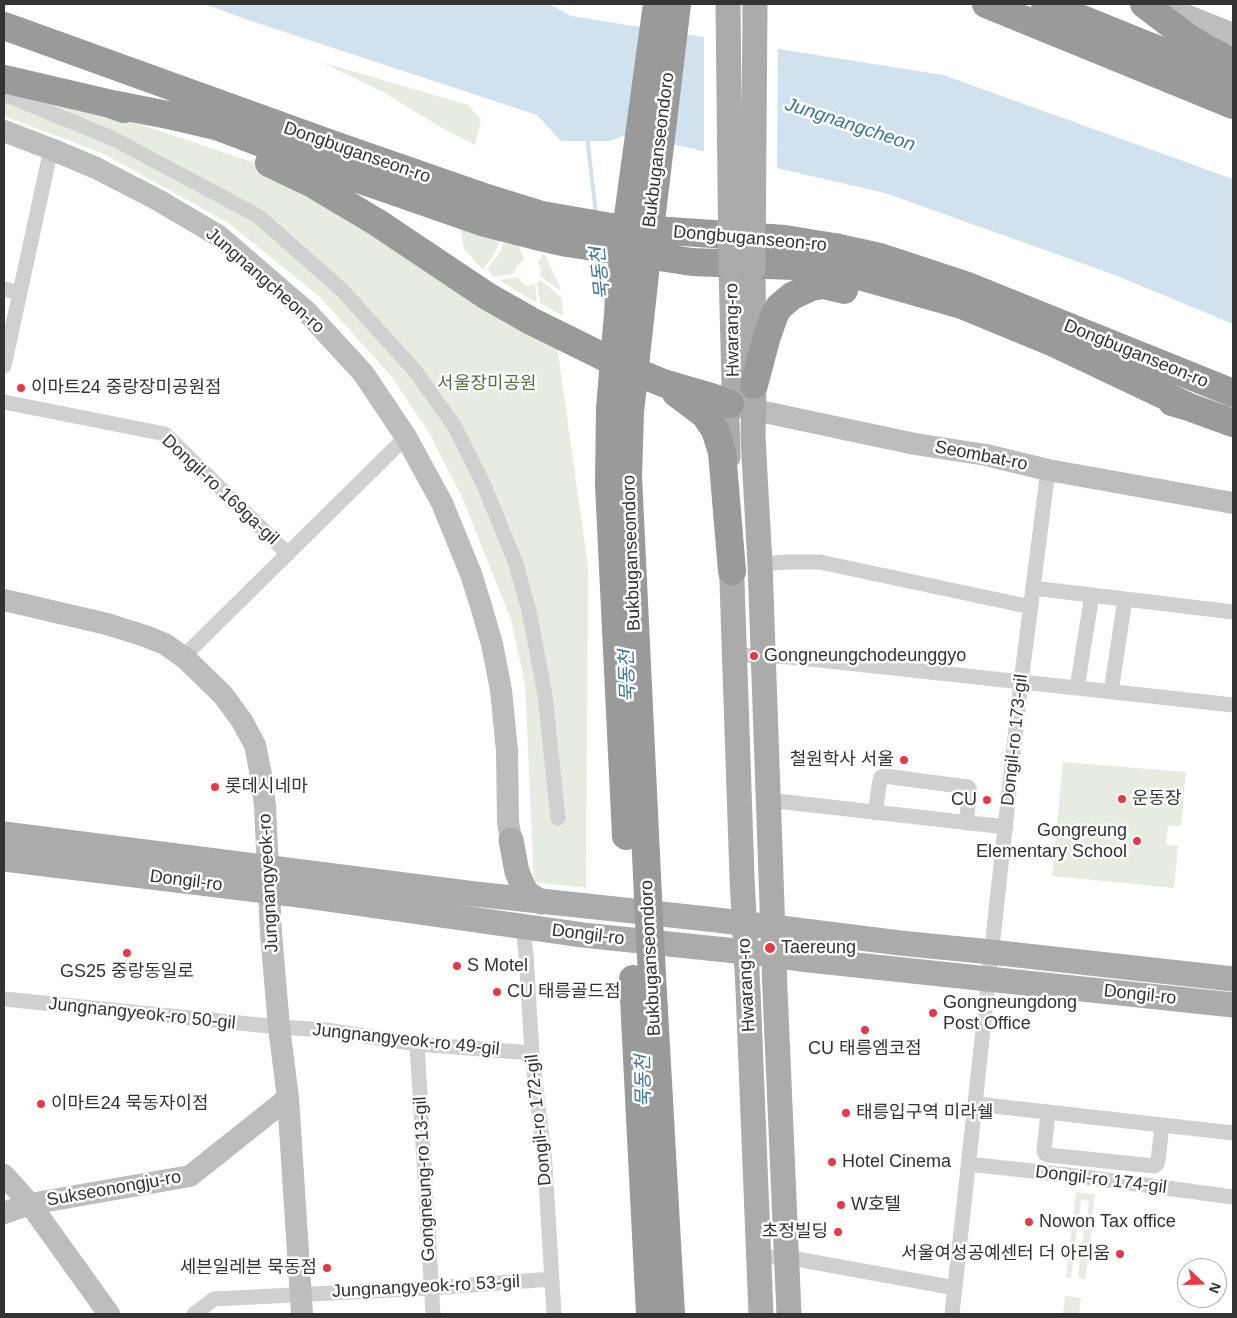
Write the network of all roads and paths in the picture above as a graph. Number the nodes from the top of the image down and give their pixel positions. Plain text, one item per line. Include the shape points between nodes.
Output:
1 (657, 4) edge
2 (677, 4) edge
3 (728, 4) edge
4 (755, 4) edge
5 (986, 4) edge
6 (1045, 4) edge
7 (1084, 4) edge
8 (1158, 4) edge
9 (1135, 12) edge
10 (4, 26) edge
11 (1233, 34) edge
12 (1233, 64) edge
13 (4, 79) edge
14 (1233, 80) edge
15 (4, 94) edge
16 (107, 103) junction
17 (1233, 105) edge
18 (4, 130) edge
19 (51, 148) junction
20 (610, 238) junction
21 (742, 270) junction
22 (4, 289) edge
23 (20, 293) junction
24 (4, 366) edge
25 (663, 383) junction
26 (1233, 394) edge
27 (746, 400) junction
28 (4, 402) edge
29 (1189, 407) junction
30 (1233, 423) edge
31 (406, 436) junction
32 (1048, 470) junction
33 (1233, 503) edge
34 (288, 554) junction
35 (760, 564) junction
36 (732, 571) junction
37 (1033, 588) junction
38 (1092, 595) junction
39 (1125, 599) junction
40 (4, 600) edge
41 (1031, 607) junction
42 (1233, 612) edge
43 (735, 655) junction
44 (763, 656) junction
45 (183, 657) junction
46 (1022, 682) junction
47 (1077, 688) junction
48 (1111, 692) junction
49 (1233, 705) edge
50 (768, 800) junction
51 (875, 813) junction
52 (558, 818) dead end
53 (966, 822) junction
54 (1006, 827) junction
55 (511, 840) junction
56 (8, 847) edge
57 (268, 879) junction
58 (491, 896) junction
59 (541, 902) junction
60 (744, 924) junction
61 (523, 927) junction
62 (772, 927) junction
63 (991, 952) junction
64 (746, 953) junction
65 (774, 955) junction
66 (988, 979) junction
67 (1233, 979) edge
68 (4, 999) edge
69 (1233, 1004) edge
70 (280, 1027) junction
71 (417, 1044) junction
72 (532, 1053) junction
73 (288, 1098) junction
74 (976, 1104) junction
75 (1048, 1112) junction
76 (1162, 1125) junction
77 (1233, 1134) edge
78 (1087, 1159) junction
79 (969, 1164) junction
80 (4, 1175) edge
81 (1085, 1177) junction
82 (1233, 1197) edge
83 (30, 1204) junction
84 (4, 1214) edge
85 (759, 1257) junction
86 (786, 1257) junction
87 (552, 1279) junction
88 (432, 1288) junction
89 (954, 1288) junction
90 (302, 1304) edge
91 (109, 1314) edge
92 (194, 1314) edge
93 (434, 1314) edge
94 (554, 1314) edge
95 (650, 1314) edge
96 (672, 1314) edge
97 (761, 1314) edge
98 (789, 1314) edge
99 (952, 1314) edge

1 - 95 highway, Bukbuganseondoro, bridge via 624,245 610,408 609,485
2 - 96 highway, Bukbuganseondoro, bridge via 632,392 628,476
3 - 21 main road, Hwarang-ro, bridge
4 - 21 main road, Hwarang-ro, bridge
5 - 17 highway
6 - 14 highway
7 - 9 highway
8 - 11 main road
9 - 12 highway via 1186,36
10 - 20 highway, Dongbuganseon-ro via 334,145
13 - 16 highway
15 - 52 street via 112,138 258,216 342,290 416,372 456,427 516,564 529,611 545,695
16 - 20 highway via 216,126 486,223 567,243
16 - 25 highway, bridge via 213,139 288,171 378,223 487,296 531,321 614,363
18 - 19 main road, Jungnangcheon-ro
19 - 23 street
19 - 31 main road, Jungnangcheon-ro via 158,200 219,236 306,311 363,373
20 - 26 highway, Dongbuganseon-ro via 785,239 880,257 965,285
20 - 29 highway via 692,262 793,266 863,277 962,305 1054,343
21 - 27 main road, Hwarang-ro via 734,384
22 - 23 street
23 - 24 street
25 - 27 highway via 711,397
25 - 36 highway via 705,414 716,430 722,452
27 - 29 highway via 778,308 796,294 819,285 928,312 1108,383
27 - 32 main road, Seombat-ro via 915,444 986,455
27 - 35 main road, Hwarang-ro via 753,438
27 - 36 main road, Hwarang-ro via 728,413 727,422
28 - 34 street, Dongil-ro 169ga-gil via 165,434
29 - 30 highway
31 - 34 street
31 - 55 main road, Jungnangcheon-ro via 442,503 471,574 492,644 501,690 507,751
32 - 33 main road, Seombat-ro
32 - 37 street, Dongil-ro 173-gil
34 - 45 street
35 - 41 street via 820,562
35 - 44 main road, Hwarang-ro
36 - 43 main road, Hwarang-ro
37 - 38 street
37 - 41 street, Dongil-ro 173-gil
38 - 39 street
38 - 47 street
39 - 42 street
39 - 48 street
40 - 45 main road, Jungnangyeok-ro via 145,636 165,644
41 - 46 street, Dongil-ro 173-gil
43 - 44 street
43 - 60 main road, Hwarang-ro
44 - 46 street
44 - 50 main road, Hwarang-ro
45 - 57 main road, Jungnangyeok-ro via 223,695 242,720 254,745 265,806
46 - 47 street
46 - 54 street, Dongil-ro 173-gil
47 - 48 street
48 - 49 street
50 - 51 street
50 - 62 main road, Hwarang-ro
51 - 53 street
51 - 53 street via 880,780 884,776 968,787
53 - 54 street
54 - 63 street, Dongil-ro 173-gil
55 - 58 main road via 501,883
55 - 59 main road via 523,886
56 - 57 main road, Dongil-ro
57 - 58 main road, Dongil-ro
57 - 61 main road, Dongil-ro
57 - 70 main road, Jungnangyeok-ro
58 - 59 main road, Dongil-ro
59 - 60 main road, Dongil-ro
60 - 62 main road, Dongil-ro
60 - 64 main road, Hwarang-ro
61 - 64 main road, Dongil-ro
61 - 72 street, Dongil-ro 172-gil
62 - 63 main road, Dongil-ro
62 - 65 main road, Hwarang-ro
63 - 66 street
63 - 67 main road, Dongil-ro
64 - 65 main road, Dongil-ro
64 - 85 main road, Hwarang-ro
65 - 66 main road, Dongil-ro
65 - 86 main road, Hwarang-ro
66 - 69 main road, Dongil-ro
66 - 74 street
68 - 70 street, Jungnangyeok-ro 50-gil
70 - 71 street, Jungnangyeok-ro 49-gil via 326,1030
70 - 73 main road, Jungnangyeok-ro
71 - 72 street, Jungnangyeok-ro 49-gil
71 - 88 street, Gongneung-ro 13-gil
72 - 87 street, Dongil-ro 172-gil
73 - 83 main road, Sukseonongju-ro via 190,1176
73 - 90 main road, Jungnangyeok-ro
74 - 75 street
74 - 79 street
75 - 76 street
75 - 78 street, Dongil-ro 174-gil via 1045,1154
76 - 77 street
76 - 78 street, Dongil-ro 174-gil via 1155,1166
78 - 81 street
79 - 81 street, Dongil-ro 174-gil
79 - 89 street
80 - 83 main road
81 - 82 street, Dongil-ro 174-gil
83 - 84 main road, Sukseonongju-ro
83 - 91 main road
85 - 86 street
85 - 97 main road, Hwarang-ro
86 - 89 street
86 - 98 main road, Hwarang-ro
87 - 88 street, Jungnangyeok-ro 53-gil
87 - 94 street, Dongil-ro 172-gil
88 - 90 street, Jungnangyeok-ro 53-gil
88 - 93 street, Gongneung-ro 13-gil
89 - 99 street
90 - 92 street via 214,1299

